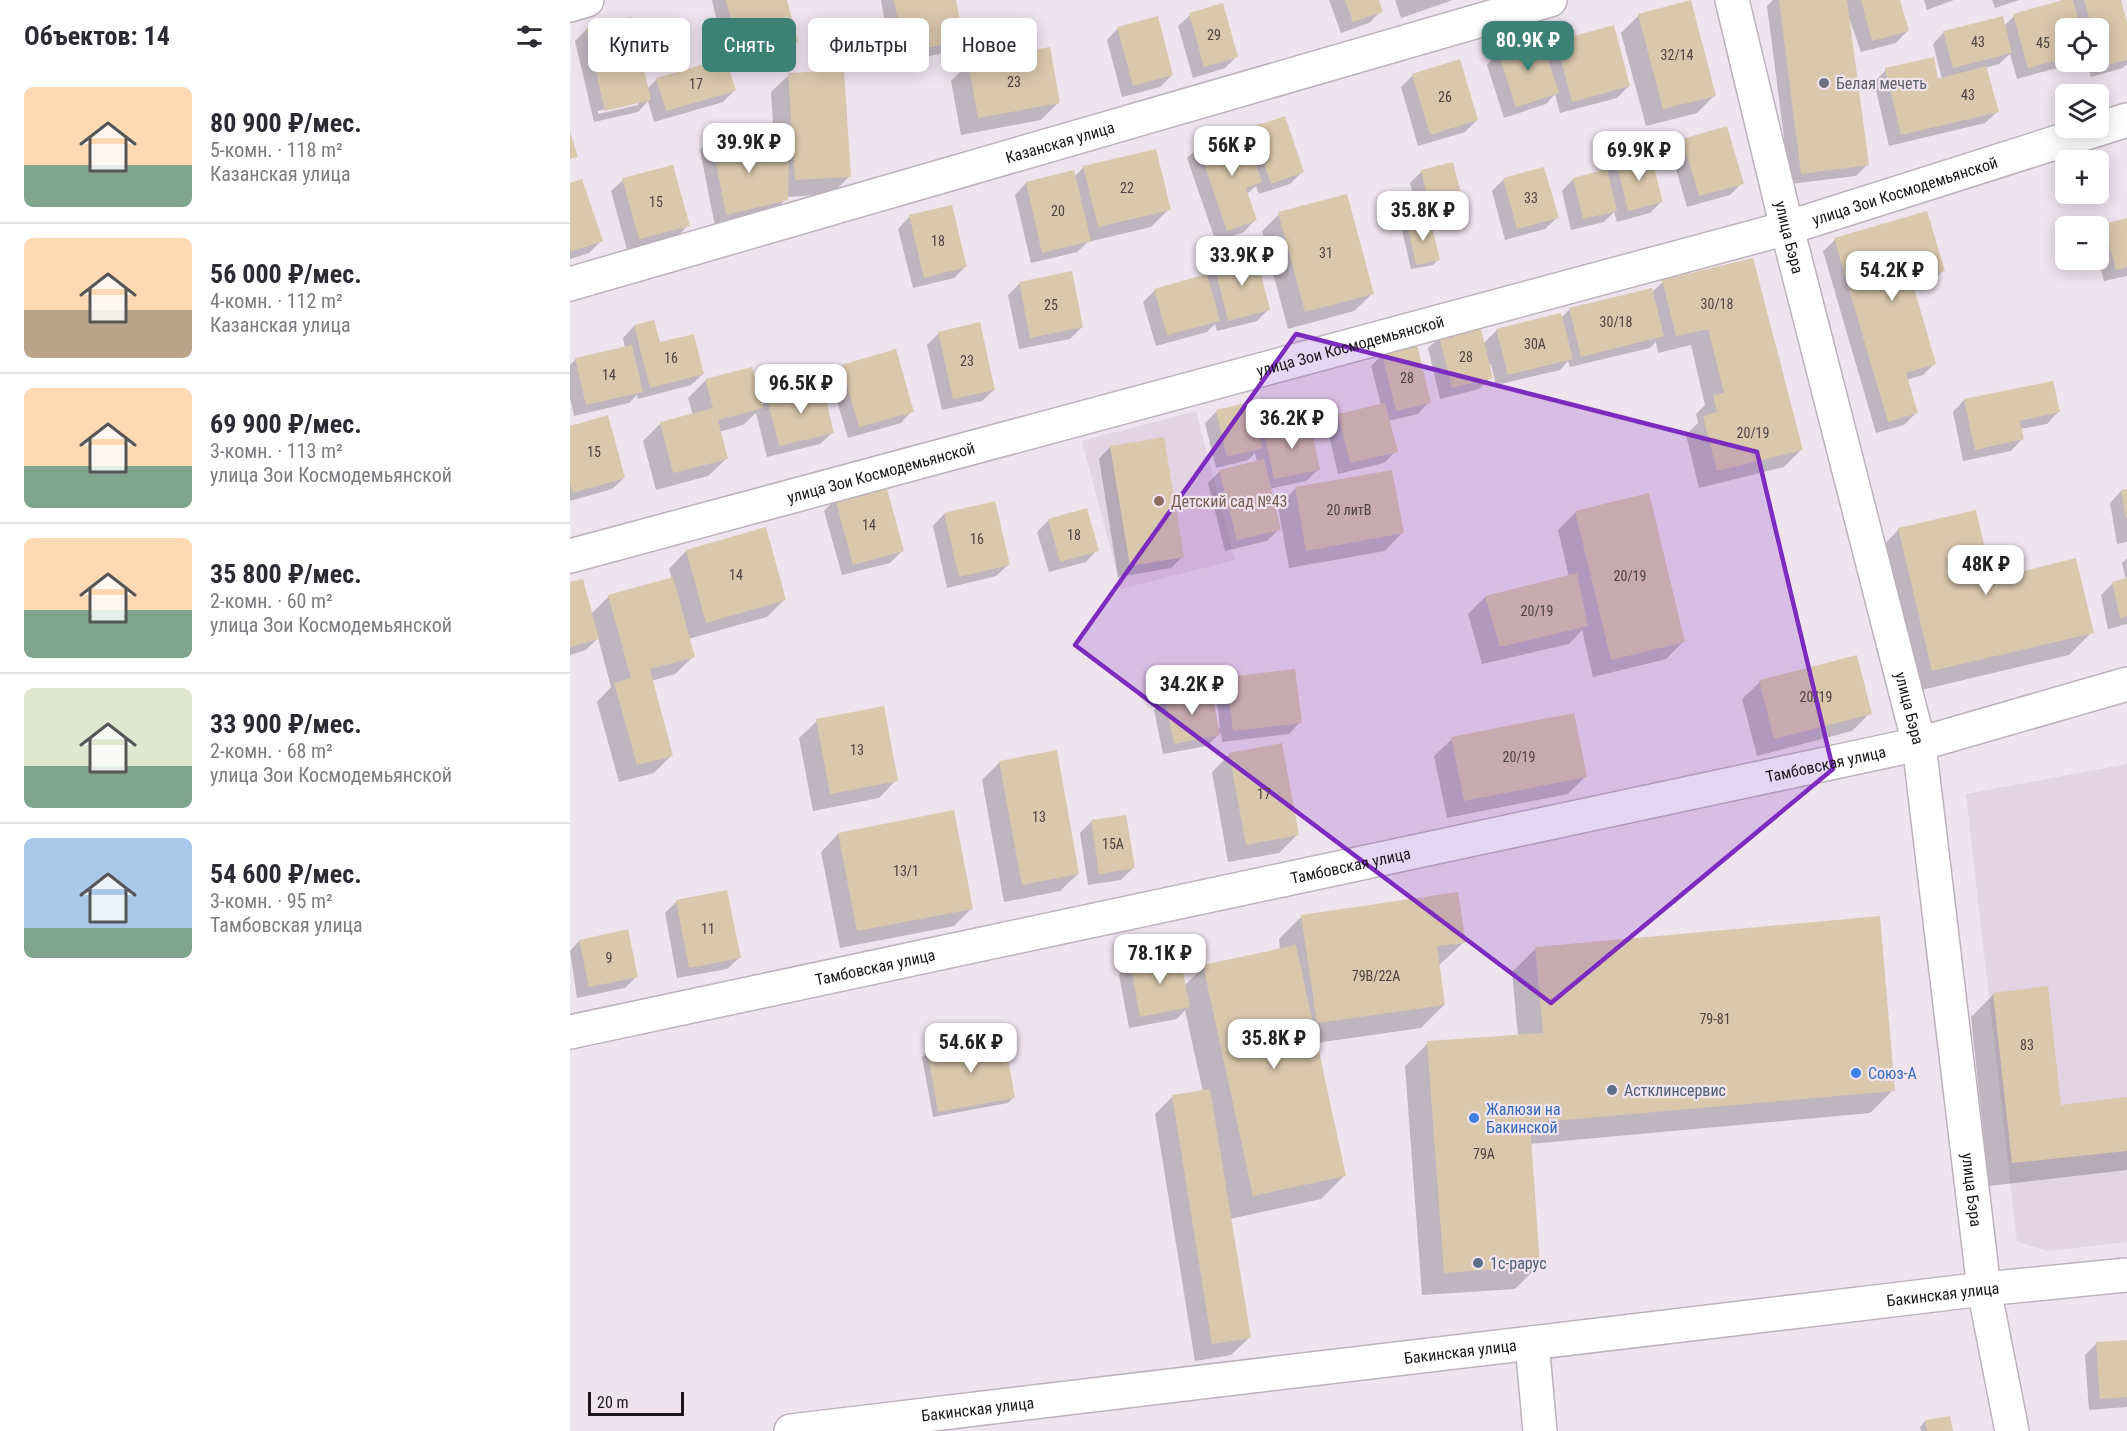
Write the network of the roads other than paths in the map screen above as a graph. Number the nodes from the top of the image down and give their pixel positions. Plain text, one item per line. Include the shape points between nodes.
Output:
1 (586, 0) edge
2 (1550, 0) edge
3 (1732, 0) edge
4 (570, 5) edge
5 (2127, 120) edge
6 (1787, 228) junction
7 (570, 284) edge
8 (570, 556) edge
9 (2127, 684) edge
10 (1919, 744) junction
11 (570, 1032) edge
12 (2127, 1275) edge
13 (1984, 1289) junction
14 (1533, 1343) junction
15 (791, 1431) edge
16 (1540, 1431) edge
17 (2012, 1431) edge

1 - 4 street
2 - 7 street, Казанская улица
3 - 6 street, улица Бэра
5 - 6 street, улица Зои Космодемьянской
6 - 8 street, улица Зои Космодемьянской
6 - 10 street, улица Бэра
9 - 10 street, Тамбовская улица
10 - 11 street, Тамбовская улица
10 - 13 street, улица Бэра
12 - 13 street, Бакинская улица
13 - 14 street, Бакинская улица
13 - 17 street, улица Бэра
14 - 15 street, Бакинская улица
14 - 16 street

